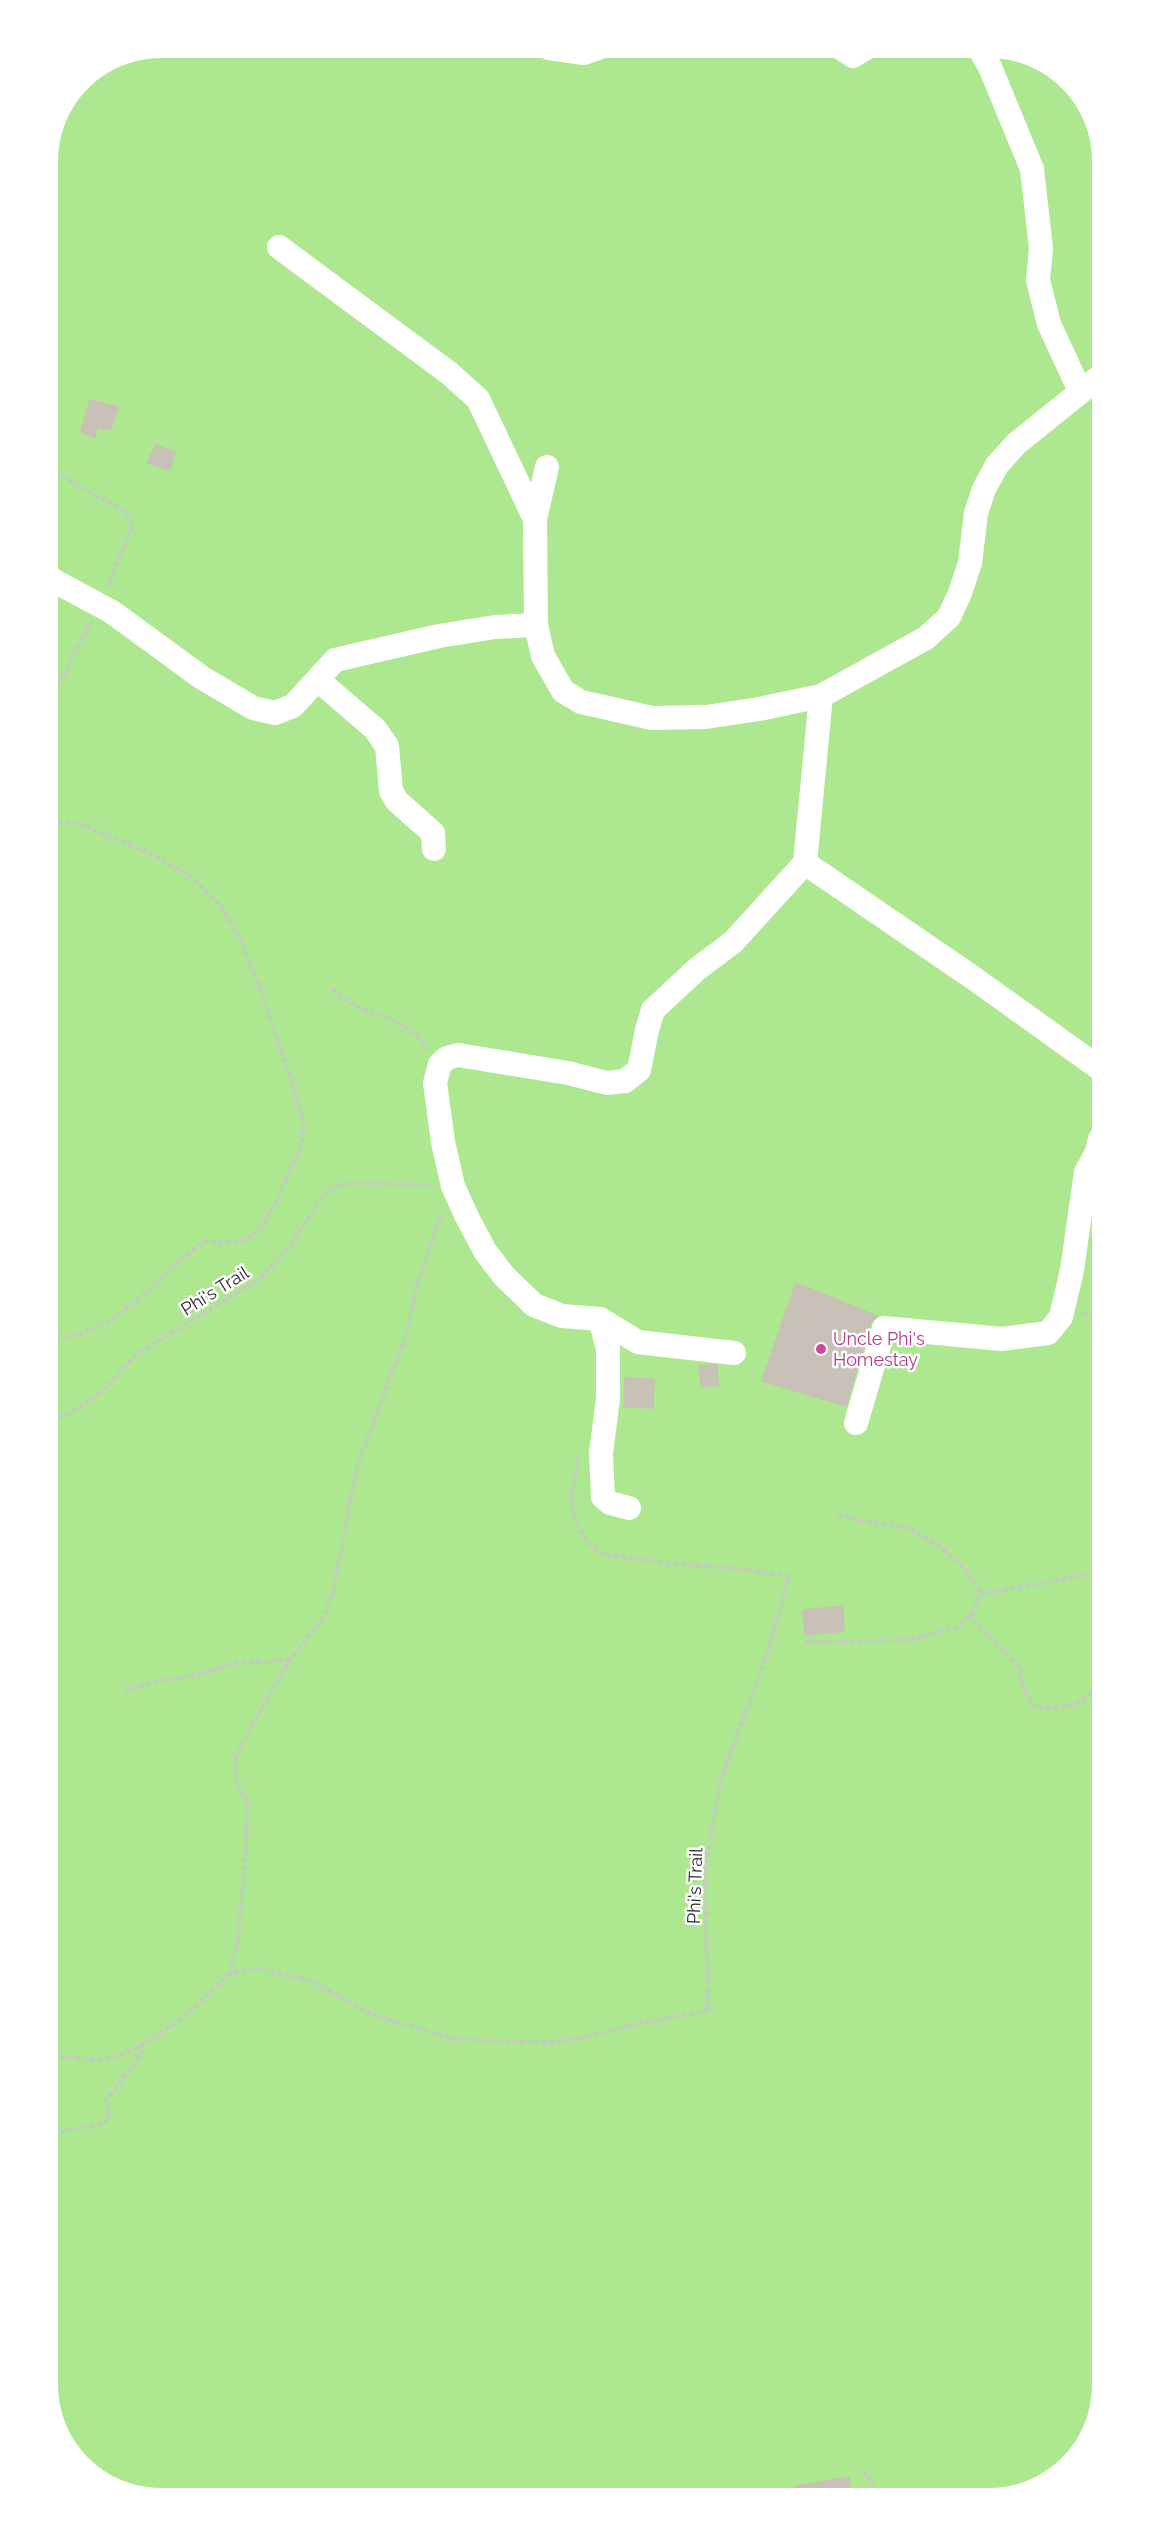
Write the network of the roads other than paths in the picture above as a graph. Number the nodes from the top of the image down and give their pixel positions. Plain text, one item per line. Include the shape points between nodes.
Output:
1 (985, 59) edge
2 (279, 247) dead end
3 (1089, 385) edge
4 (547, 466) dead end
5 (535, 519) junction
6 (59, 583) edge
7 (536, 625) junction
8 (318, 680) junction
9 (821, 696) junction
10 (434, 849) dead end
11 (805, 863) junction
12 (1093, 1062) edge
13 (1093, 1159) edge
14 (600, 1319) junction
15 (734, 1353) dead end
16 (856, 1423) dead end
17 (629, 1508) dead end

1 - 3 street via 1032,168 1041,248 1038,280 1049,324
2 - 5 street via 449,373 478,399
3 - 9 street via 1016,444 997,465 976,513 970,562 949,617 927,638
4 - 5 street
5 - 7 street
6 - 8 street via 99,604 201,677 253,708 275,713 293,706
7 - 8 street via 495,627 356,654 335,660
7 - 9 street via 543,656 563,691 581,702 652,718 706,717
8 - 10 street via 375,729 387,746 392,791 404,809 433,833
9 - 11 street
11 - 12 street
11 - 14 street via 733,942 654,1010 639,1070 625,1081 607,1083 458,1055 440,1064 435,1083 453,1186 485,1251 534,1305 562,1316
13 - 16 street via 1086,1172 1061,1317 1048,1334 1002,1339 884,1328
14 - 15 street via 638,1342
14 - 17 street via 608,1349 608,1399 601,1453 603,1497

